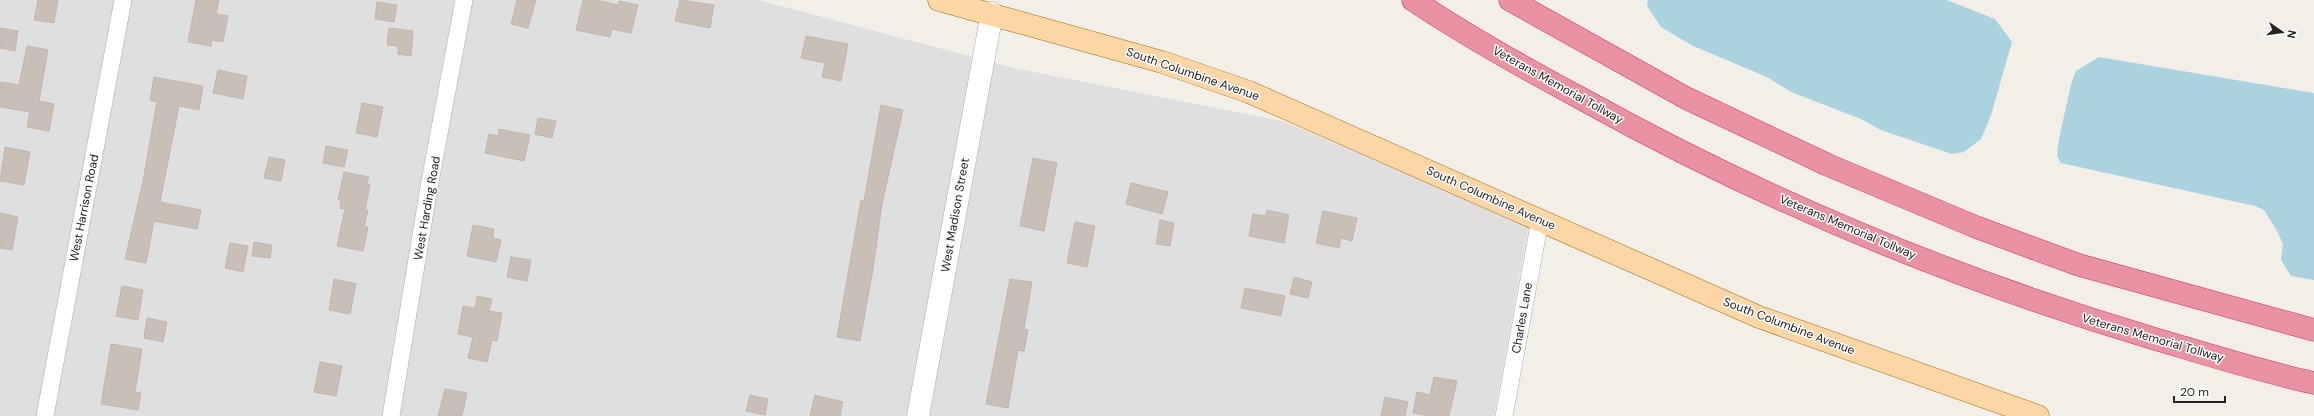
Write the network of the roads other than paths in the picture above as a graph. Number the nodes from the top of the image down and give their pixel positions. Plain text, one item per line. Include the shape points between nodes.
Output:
1 (123, 0) edge
2 (464, 0) edge
3 (939, 0) edge
4 (1414, 0) edge
5 (1510, 0) edge
6 (992, 13) junction
7 (1540, 220) junction
8 (2314, 330) edge
9 (2314, 383) edge
10 (45, 416) edge
11 (391, 416) edge
12 (918, 416) edge
13 (1504, 416) edge
14 (2038, 416) edge

1 - 10 street, West Harrison Road
2 - 11 street, West Harding Road via 429,187
3 - 6 main road, South Columbine Avenue
4 - 9 highway, Veterans Memorial Tollway via 1527,69 1659,142 1810,213 1954,272 2067,313
5 - 8 highway via 1686,98 1828,165 1976,227 2079,265
6 - 7 main road, South Columbine Avenue via 1162,62 1249,92
6 - 12 street, West Madison Street
7 - 13 street, Charles Lane
7 - 14 main road, South Columbine Avenue via 1759,317

